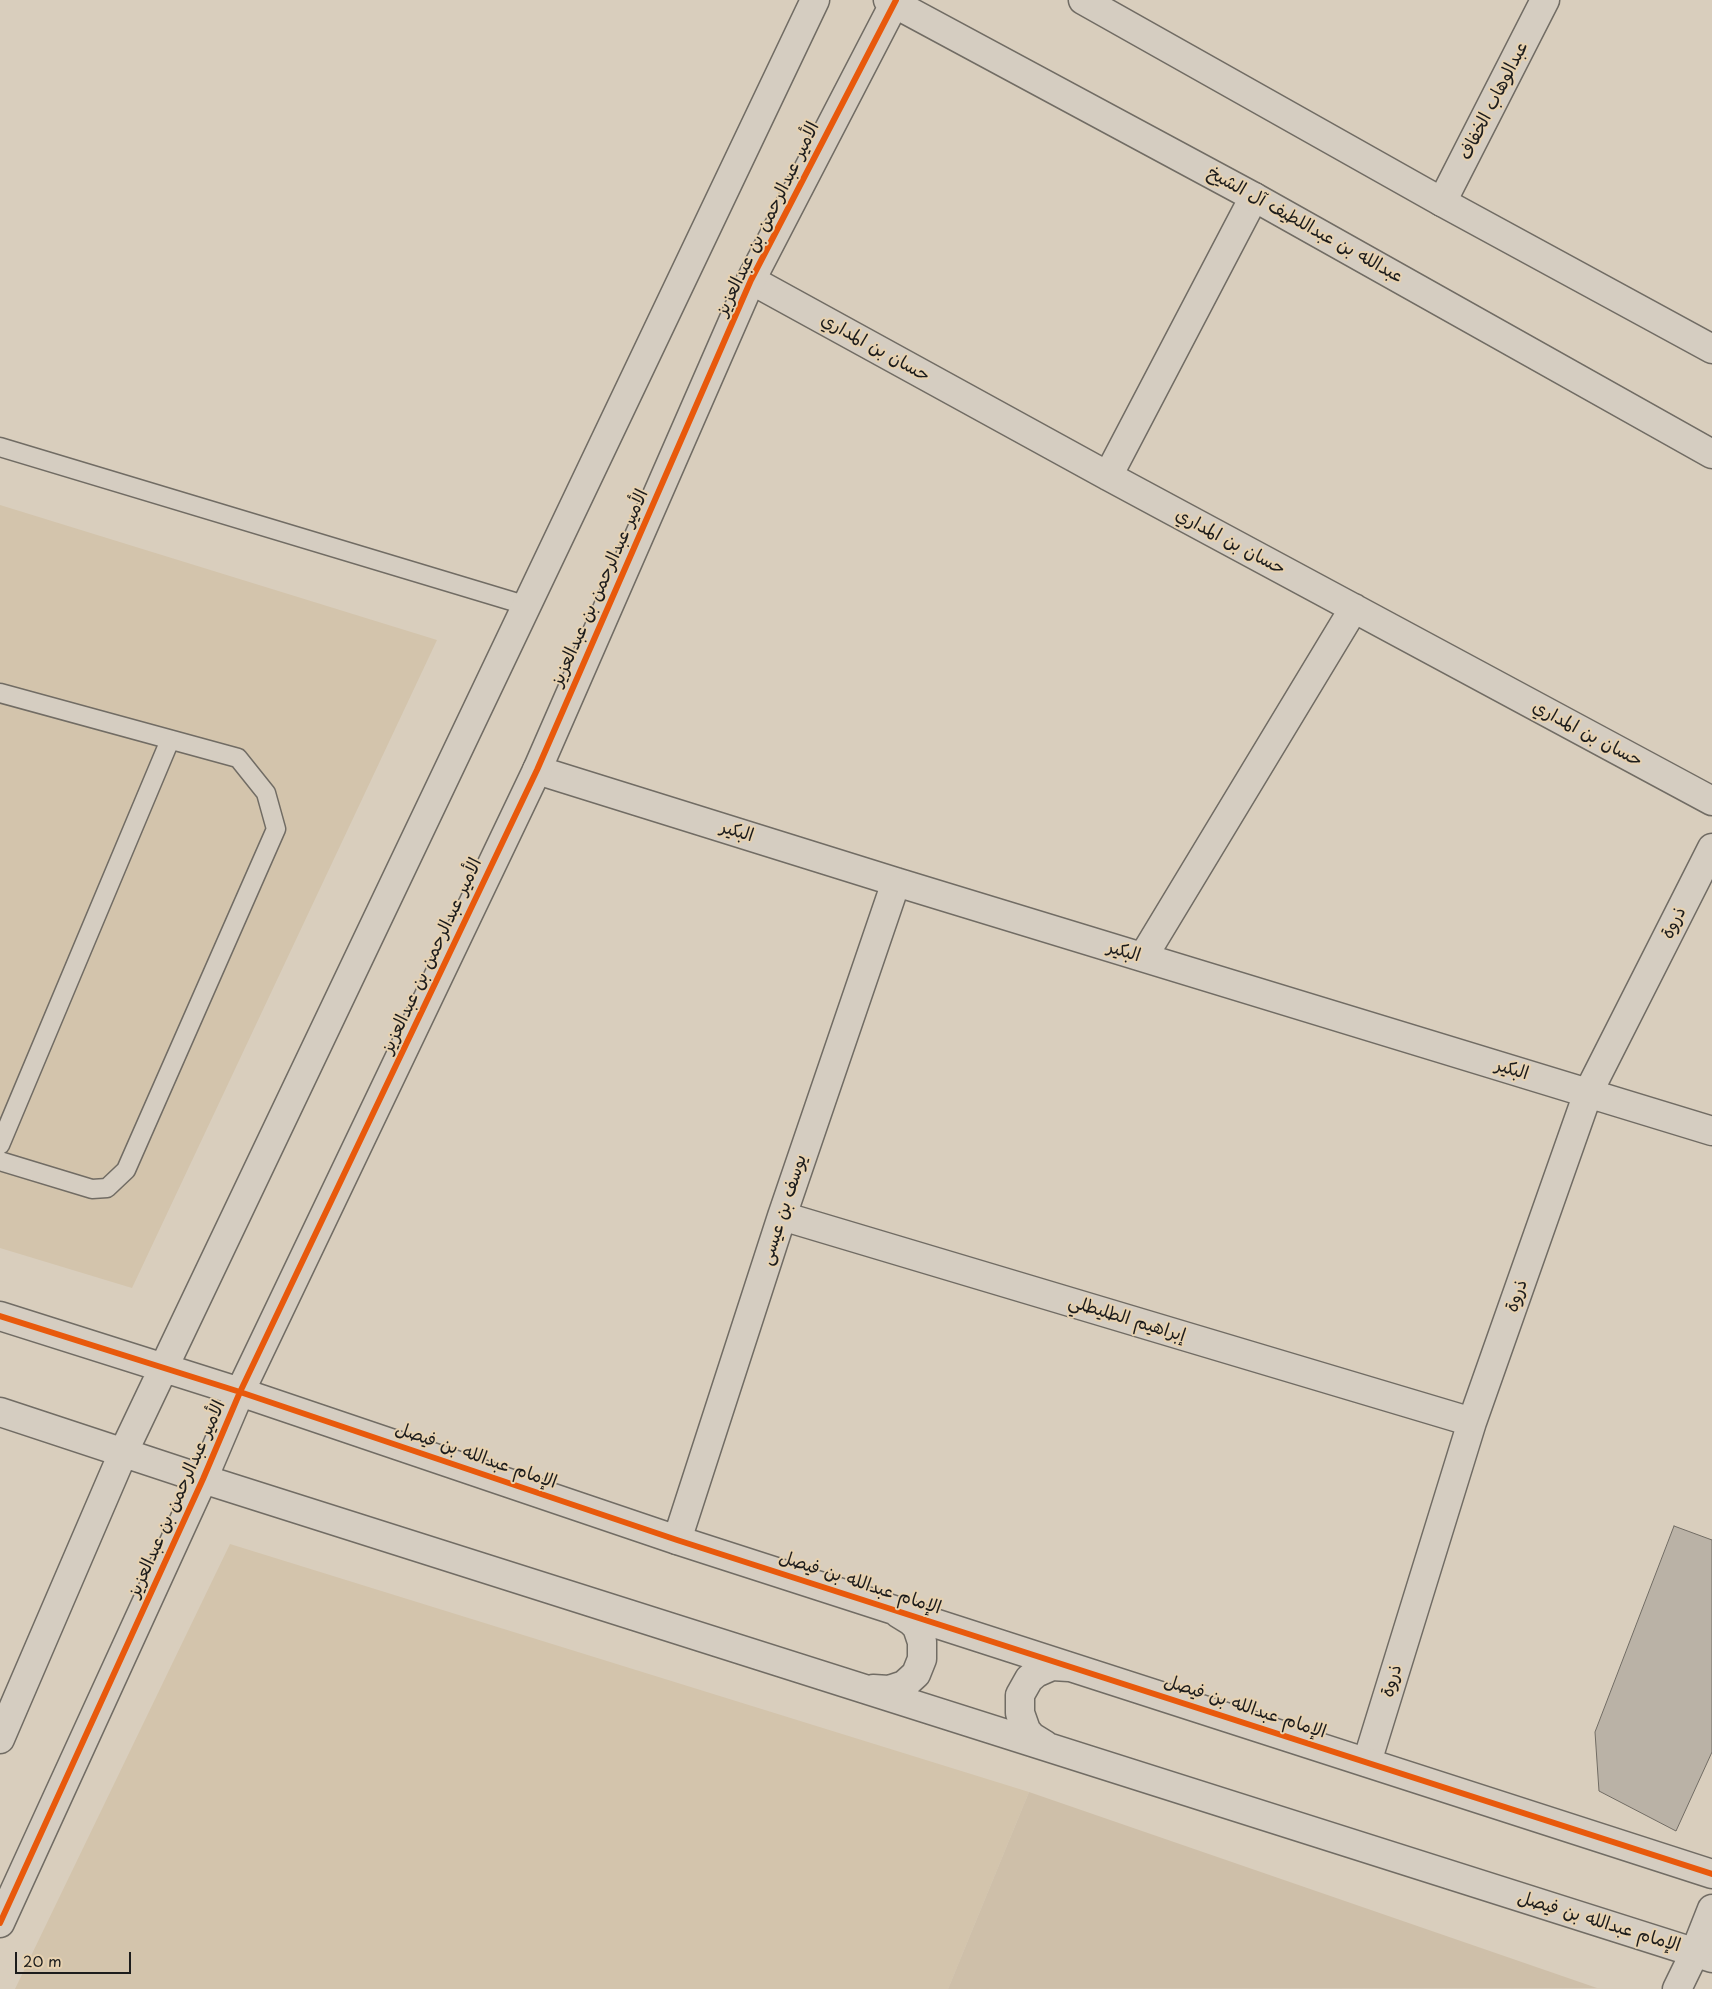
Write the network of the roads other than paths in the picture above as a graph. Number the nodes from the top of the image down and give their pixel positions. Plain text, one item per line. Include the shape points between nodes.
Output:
1 (815, 0) edge
2 (1083, 0) edge
3 (1546, 0) edge
4 (893, 1) edge
5 (1254, 197) junction
6 (1442, 202) junction
7 (751, 280) junction
8 (1712, 350) edge
9 (0, 448) edge
10 (1712, 454) edge
11 (1108, 476) junction
12 (528, 606) junction
13 (1354, 608) junction
14 (0, 693) edge
15 (170, 740) junction
16 (537, 770) junction
17 (1712, 800) edge
18 (1712, 848) edge
19 (896, 882) junction
20 (1144, 957) junction
21 (1588, 1093) junction
22 (1712, 1131) edge
23 (0, 1145) edge
24 (0, 1161) edge
25 (782, 1216) junction
26 (0, 1316) edge
27 (163, 1369) junction
28 (240, 1392) junction
29 (0, 1412) edge
30 (1472, 1422) junction
31 (123, 1453) junction
32 (203, 1479) junction
33 (677, 1540) junction
34 (881, 1606) junction
35 (1070, 1668) junction
36 (864, 1688) junction
37 (0, 1739) edge
38 (1056, 1750) junction
39 (1366, 1762) junction
40 (1712, 1874) edge
41 (1712, 1909) edge
42 (0, 1923) edge
43 (1703, 1955) edge
44 (1676, 1989) edge

1 - 12 street
2 - 6 street
3 - 6 street, عبدالوهاب الخفاف
4 - 5 street, عبدالله بن عبداللطيف آل الشيخ
4 - 7 street, الأمير عبدالرحمن بن عبدالعزيز
5 - 10 street, عبدالله بن عبداللطيف آل الشيخ
5 - 11 street
6 - 8 street
7 - 11 street, حسان بن المداري
7 - 16 street, الأمير عبدالرحمن بن عبدالعزيز
9 - 12 lane
11 - 13 street, حسان بن المداري
12 - 27 street
13 - 17 street, حسان بن المداري
13 - 20 street
14 - 15 lane
15 - 23 lane
15 - 24 lane via 238,758 266,793 276,829 126,1170 107,1188 92,1188
16 - 19 street, البكير
16 - 28 street, الأمير عبدالرحمن بن عبدالعزيز
18 - 21 street, ذروة
19 - 20 street, البكير
19 - 25 street, يوسف بن عيسى
20 - 21 street, البكير
21 - 22 street, البكير
21 - 30 street, ذروة
25 - 30 street, إبراهيم الطليطلي
25 - 33 street, يوسف بن عيسى
26 - 27 street, الإمام عبدالله بن فيصل
27 - 28 street, الإمام عبدالله بن فيصل
27 - 31 street
28 - 32 street, الأمير عبدالرحمن بن عبدالعزيز
28 - 33 street, الإمام عبدالله بن فيصل
29 - 31 street, الإمام عبدالله بن فيصل
30 - 39 street, ذروة
31 - 32 street, الإمام عبدالله بن فيصل
31 - 37 street
32 - 36 street, الإمام عبدالله بن فيصل
32 - 42 street, الأمير عبدالرحمن بن عبدالعزيز
33 - 34 street, الإمام عبدالله بن فيصل
34 - 35 street, الإمام عبدالله بن فيصل
34 - 36 street via 904,1616 916,1628 922,1642 922,1659 911,1680 897,1689
35 - 38 street via 1052,1666 1044,1669 1029,1679 1020,1695 1020,1713 1026,1730 1039,1742
35 - 39 street, الإمام عبدالله بن فيصل
36 - 38 street, الإمام عبدالله بن فيصل
38 - 43 street, الإمام عبدالله بن فيصل
39 - 40 street, الإمام عبدالله بن فيصل
41 - 43 street
43 - 44 street

